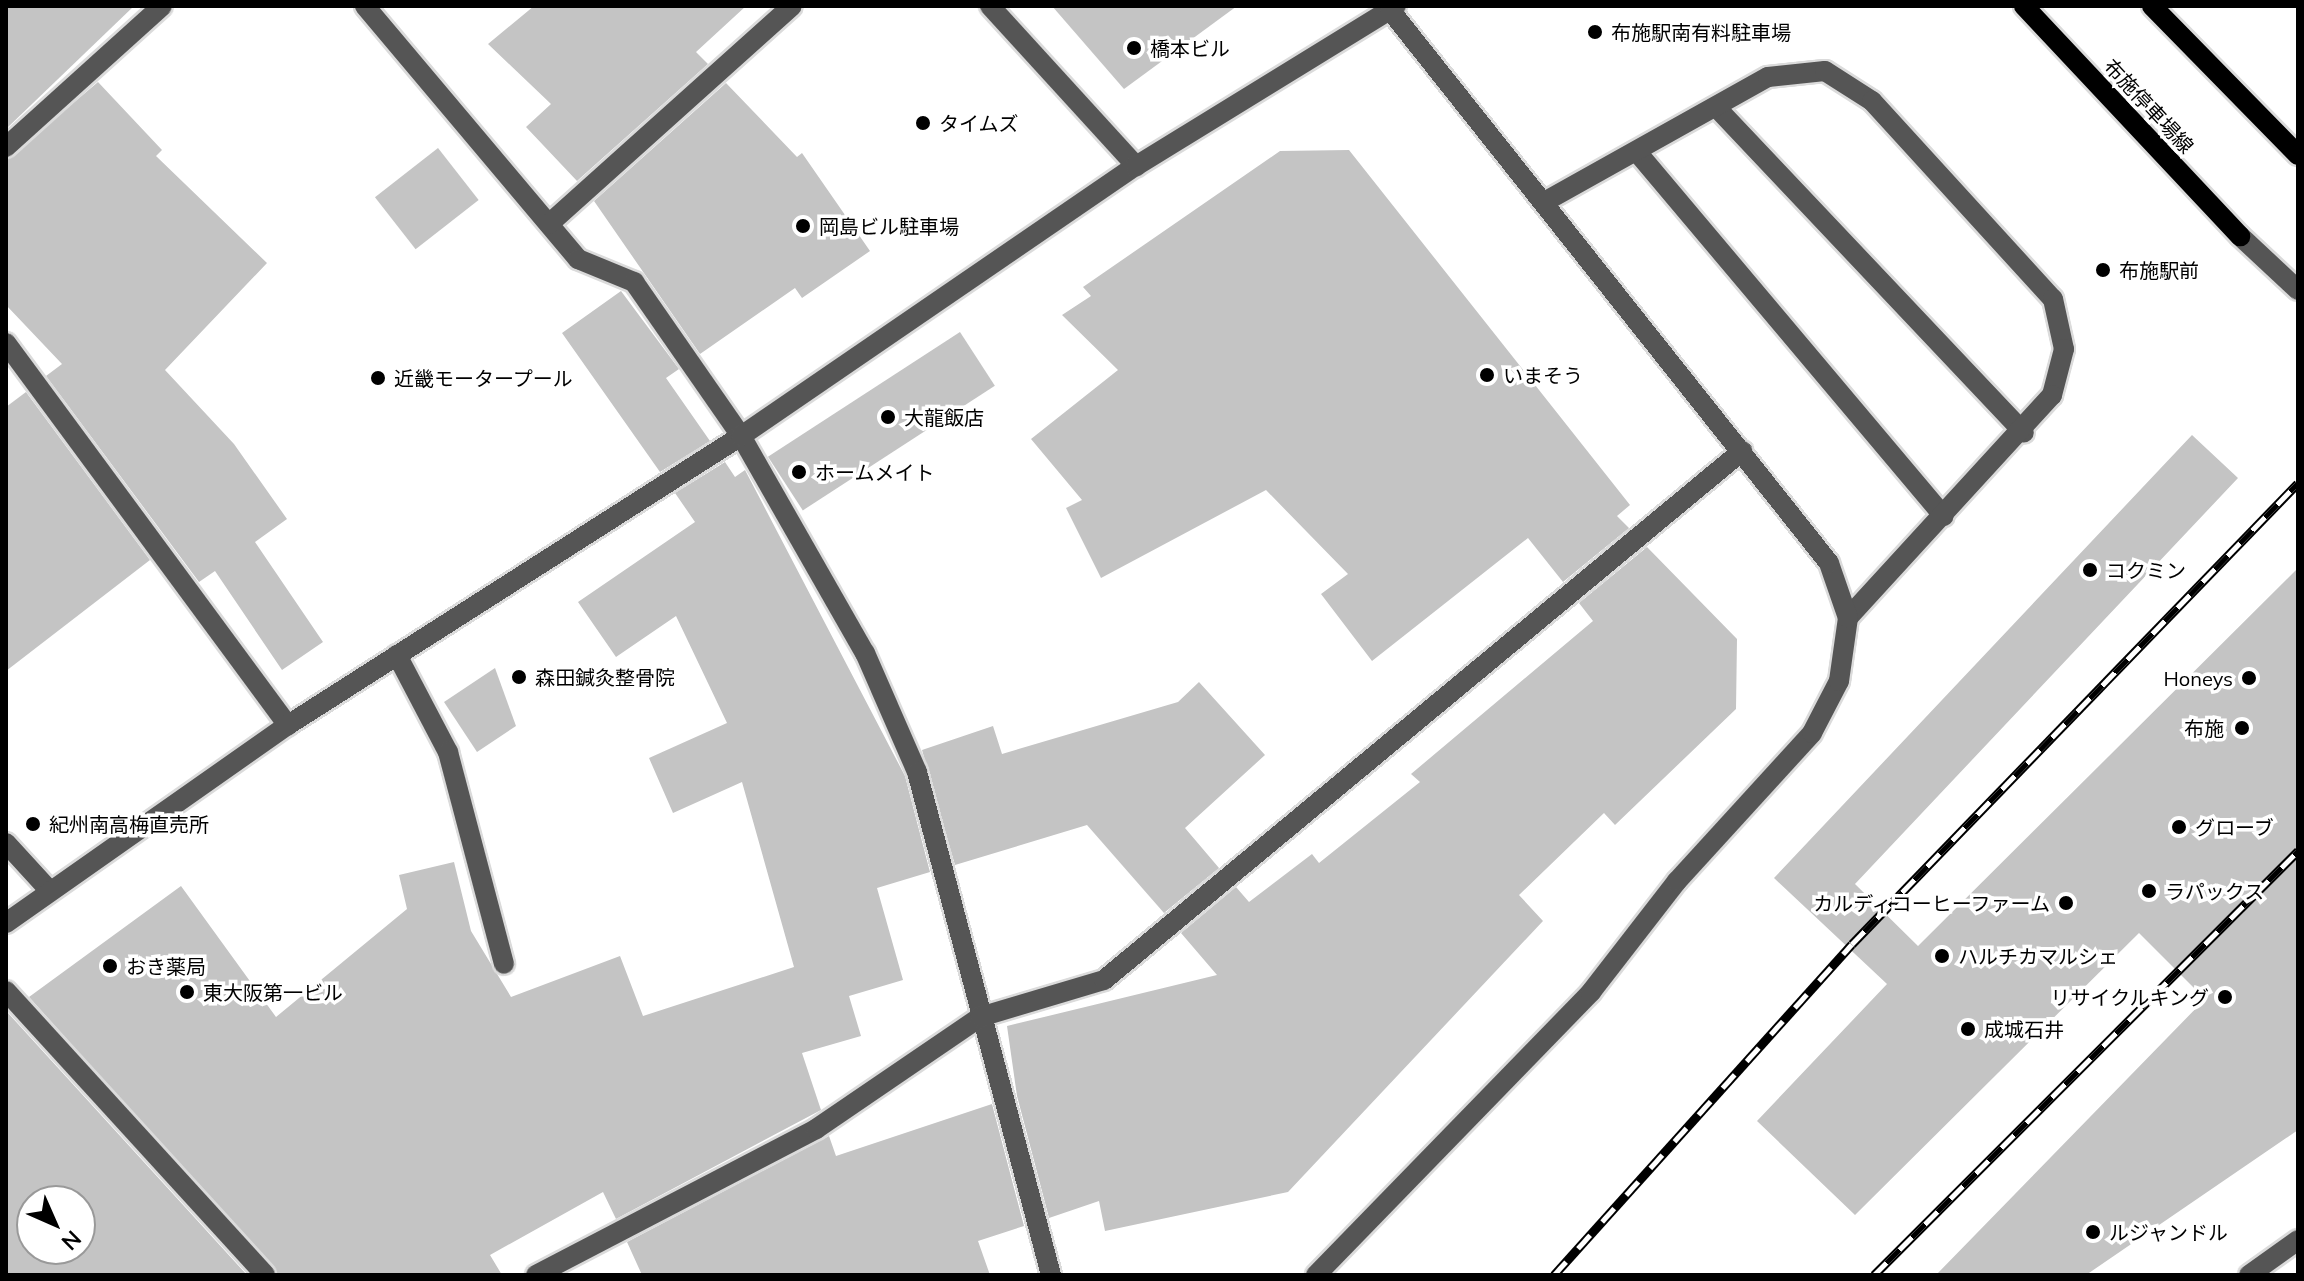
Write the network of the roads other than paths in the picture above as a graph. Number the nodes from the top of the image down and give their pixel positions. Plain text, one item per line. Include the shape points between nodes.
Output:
1 (162, 6) edge
2 (365, 6) edge
3 (792, 6) edge
4 (990, 6) edge
5 (2024, 6) edge
6 (2152, 6) edge
7 (1393, 8) edge
8 (1716, 107) junction
9 (6, 147) edge
10 (1637, 152) junction
11 (2298, 155) edge
12 (1136, 166) junction
13 (1546, 201) junction
14 (549, 224) junction
15 (2240, 236) joint
16 (2298, 290) edge
17 (6, 343) edge
18 (2024, 433) junction
19 (741, 436) junction
20 (1742, 451) junction
21 (1944, 516) junction
22 (1848, 618) junction
23 (397, 655) junction
24 (288, 725) junction
25 (6, 843) edge
26 (49, 890) junction
27 (6, 923) edge
28 (504, 964) dead end
29 (6, 991) edge
30 (980, 1017) junction
31 (2298, 1240) edge
32 (265, 1275) edge
33 (536, 1275) edge
34 (1051, 1275) edge
35 (1316, 1275) edge
36 (2249, 1275) edge

1 - 9 street
2 - 14 street
3 - 14 street
4 - 12 street
5 - 15 main road, 布施停車場線
6 - 11 main road
7 - 12 street
7 - 13 street
8 - 10 street
8 - 18 street
8 - 18 street via 1768,77 1825,71 1872,101 2053,299 2064,349 2052,395
10 - 13 street
10 - 21 street
12 - 19 street
13 - 20 street
14 - 19 street via 578,259 634,282
15 - 16 street
17 - 24 street
18 - 21 street
19 - 23 street
19 - 30 street via 865,653 917,772
20 - 22 street via 1829,563
20 - 30 street via 1104,980
21 - 22 street
22 - 35 street via 1839,681 1812,733 1677,881 1591,992
23 - 24 street
23 - 28 street via 448,752
24 - 26 street
25 - 26 street
26 - 27 street
29 - 32 street
30 - 33 street via 816,1129
30 - 34 street
31 - 36 street

